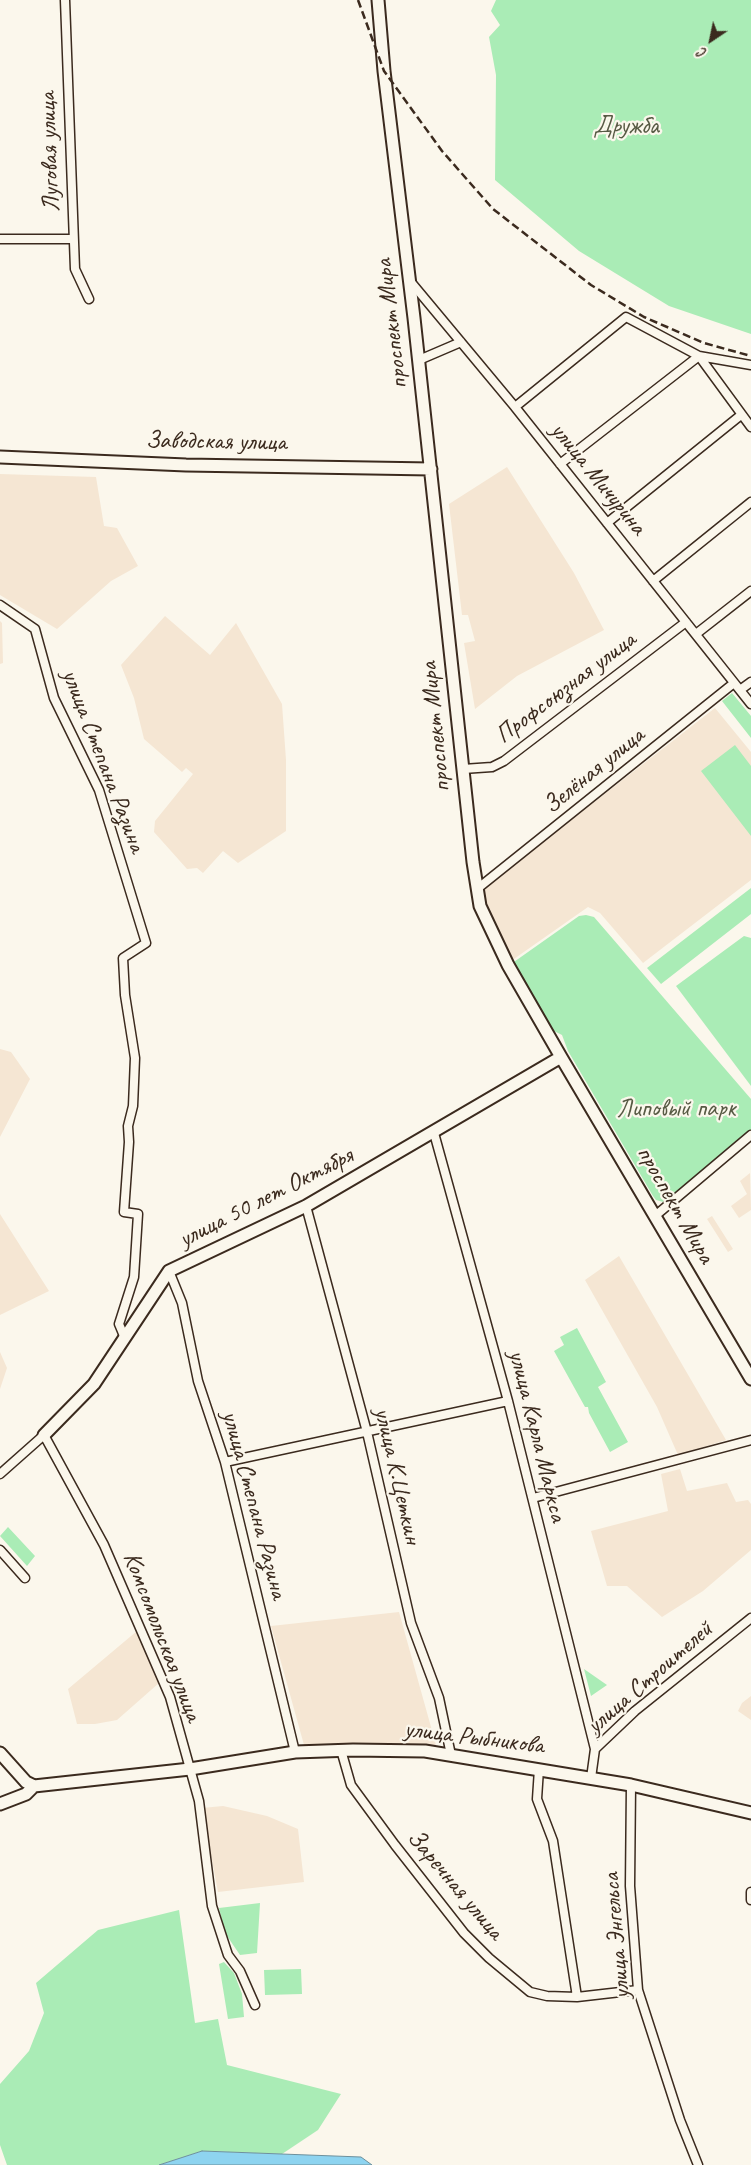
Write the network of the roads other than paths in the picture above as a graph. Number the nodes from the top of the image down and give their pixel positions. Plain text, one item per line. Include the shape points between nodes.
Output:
1 (65, 0) edge
2 (378, 0) edge
3 (0, 239) edge
4 (73, 239) junction
5 (410, 281) junction
6 (89, 299) dead end
7 (461, 342) junction
8 (699, 356) junction
9 (419, 360) junction
10 (751, 365) edge
11 (515, 407) junction
12 (742, 415) junction
13 (751, 427) edge
14 (0, 457) edge
15 (560, 464) junction
16 (431, 468) junction
17 (751, 502) edge
18 (607, 523) junction
19 (653, 581) junction
20 (751, 591) edge
21 (0, 605) edge
22 (686, 622) junction
23 (696, 634) junction
24 (751, 682) edge
25 (734, 683) junction
26 (740, 690) junction
27 (751, 704) edge
28 (463, 770) junction
29 (477, 889) junction
30 (560, 1057) junction
31 (434, 1133) junction
32 (751, 1135) edge
33 (306, 1206) junction
34 (655, 1216) junction
35 (170, 1271) junction
36 (124, 1336) junction
37 (751, 1379) edge
38 (508, 1401) junction
39 (367, 1432) junction
40 (44, 1435) junction
41 (751, 1440) edge
42 (224, 1462) junction
43 (0, 1474) edge
44 (533, 1498) junction
45 (0, 1550) edge
46 (25, 1578) dead end
47 (751, 1618) edge
48 (341, 1750) junction
49 (595, 1750) junction
50 (295, 1752) junction
51 (0, 1753) edge
52 (451, 1755) junction
53 (188, 1769) junction
54 (539, 1769) junction
55 (591, 1778) junction
56 (631, 1784) junction
57 (34, 1786) junction
58 (0, 1804) edge
59 (751, 1813) edge
60 (751, 1892) edge
61 (751, 1900) edge
62 (638, 1990) junction
63 (577, 1997) junction
64 (255, 2005) dead end
65 (698, 2165) edge

1 - 4 street, Луговая улица
2 - 5 street, проспект Мира
3 - 4 street
4 - 6 street, Луговая улица via 75,269
5 - 7 street, улица Мичурина
5 - 9 street, проспект Мира
7 - 9 street
7 - 11 street, улица Мичурина
8 - 10 street
8 - 11 street via 626,317
8 - 12 street
8 - 15 street
9 - 16 street, проспект Мира
11 - 15 street, улица Мичурина
12 - 13 street
12 - 18 street
14 - 16 street, Заводская улица via 186,465
15 - 18 street, улица Мичурина
16 - 28 street, проспект Мира
17 - 19 street
18 - 19 street, улица Мичурина
19 - 22 street, улица Мичурина
20 - 23 street
21 - 36 street, улица Степана Разина via 35,629 54,698 99,790 146,943 123,958 135,1058 124,1212 138,1214 134,1277 118,1324
22 - 23 street, улица Мичурина
22 - 28 street, Профсоюзная улица via 504,761 492,767
23 - 25 street, улица Мичурина
24 - 26 street
25 - 26 street, улица Мичурина
25 - 29 street, Зелёная улица
26 - 27 street, улица Мичурина
28 - 29 street, проспект Мира
29 - 30 street, проспект Мира via 488,927
30 - 31 street, улица 50 лет Октября
30 - 34 street, проспект Мира
31 - 33 street, улица 50 лет Октября
31 - 38 street, улица Карла Маркса
32 - 34 street
33 - 35 street, улица 50 лет Октября
33 - 39 street, улица К.Цеткин
34 - 37 street, проспект Мира
35 - 36 street, улица 50 лет Октября
35 - 42 street, улица Степана Разина via 182,1303 198,1381
36 - 40 street, улица 50 лет Октября via 94,1384
38 - 39 street
38 - 44 street, улица Карла Маркса
39 - 42 street
39 - 52 street, улица К.Цеткин via 411,1623 439,1698
40 - 43 street
40 - 53 street, Комсомольская улица via 91,1518 128,1596 170,1697
41 - 44 street
42 - 50 street, улица Степана Разина
44 - 49 street, улица Карла Маркса
45 - 46 street
47 - 49 street, улица Строителей via 635,1711
48 - 50 street, улица Рыбникова
48 - 52 street, улица Рыбникова via 425,1751
48 - 63 street, Заречная улица via 351,1785 464,1933 530,1992
49 - 55 street, улица Строителей
50 - 53 street, улица Рыбникова
51 - 57 street via 26,1782
52 - 54 street, улица Рыбникова
53 - 57 street, улица Рыбникова
53 - 64 street, Комсомольская улица via 199,1801 212,1906 228,1955 240,1971
54 - 55 street, улица Рыбникова
54 - 63 street via 537,1799 553,1841
55 - 56 street, улица Рыбникова
56 - 59 street, улица Рыбникова
56 - 62 street, улица Энгельса via 630,1886
57 - 58 street via 26,1794
60 - 61 street
62 - 63 street, Заречная улица
62 - 65 street, улица Энгельса

